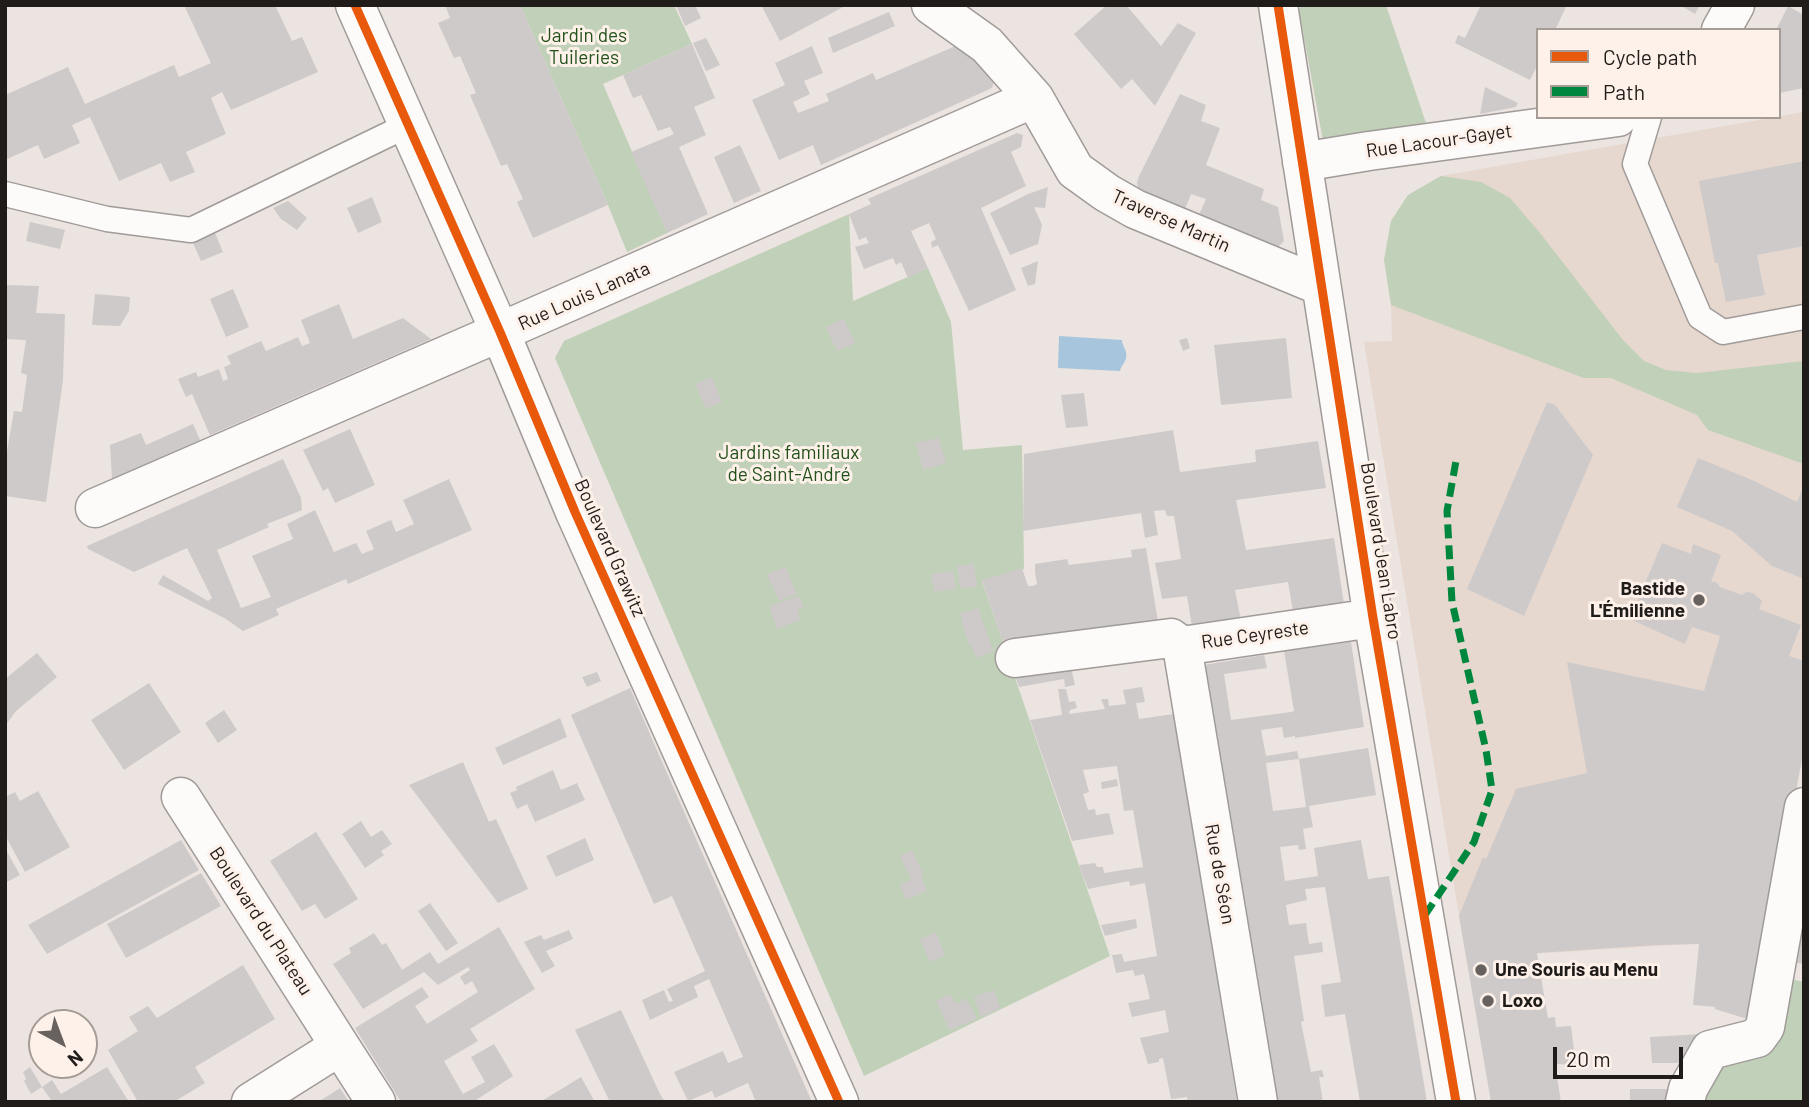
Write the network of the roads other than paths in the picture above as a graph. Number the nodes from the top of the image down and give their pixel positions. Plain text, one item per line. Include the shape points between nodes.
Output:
1 (355, 5) edge
2 (931, 5) edge
3 (1278, 5) edge
4 (1735, 5) edge
5 (1722, 28) edge
6 (1034, 98) junction
7 (1603, 119) edge
8 (1648, 119) edge
9 (408, 125) junction
10 (1302, 162) junction
11 (5, 194) edge
12 (1321, 286) junction
13 (1804, 317) edge
14 (500, 332) junction
15 (95, 508) dead end
16 (1373, 618) junction
17 (1182, 646) junction
18 (1015, 659) dead end
19 (181, 797) dead end
20 (1804, 807) edge
21 (340, 1046) junction
22 (251, 1102) edge
23 (376, 1102) edge
24 (839, 1102) edge
25 (1258, 1102) edge
26 (1457, 1102) edge
27 (1685, 1102) edge

1 - 9 street, Boulevard Grawitz
2 - 6 street, Traverse Martin via 987,44
3 - 10 street, Boulevard Jean Labro
4 - 5 street
6 - 12 street, Traverse Martin via 1075,170 1107,193 1135,209
6 - 14 street, Rue Louis Lanata
7 - 10 street, Rue Lacour-Gayet
8 - 13 lane via 1635,164 1700,317 1723,332
9 - 11 lane via 191,230 107,219
9 - 14 street, Boulevard Grawitz
10 - 12 street, Boulevard Jean Labro
12 - 16 street, Boulevard Jean Labro
14 - 15 street, Rue Louis Lanata
14 - 24 street, Boulevard Grawitz via 575,512
16 - 17 street, Rue Ceyreste
16 - 26 street, Boulevard Jean Labro
17 - 18 street, Rue Ceyreste via 1171,638
17 - 25 street, Rue de Séon
19 - 21 street, Boulevard du Plateau
20 - 27 street via 1765,1027 1757,1038 1710,1050
21 - 22 street
21 - 23 street, Boulevard du Plateau

